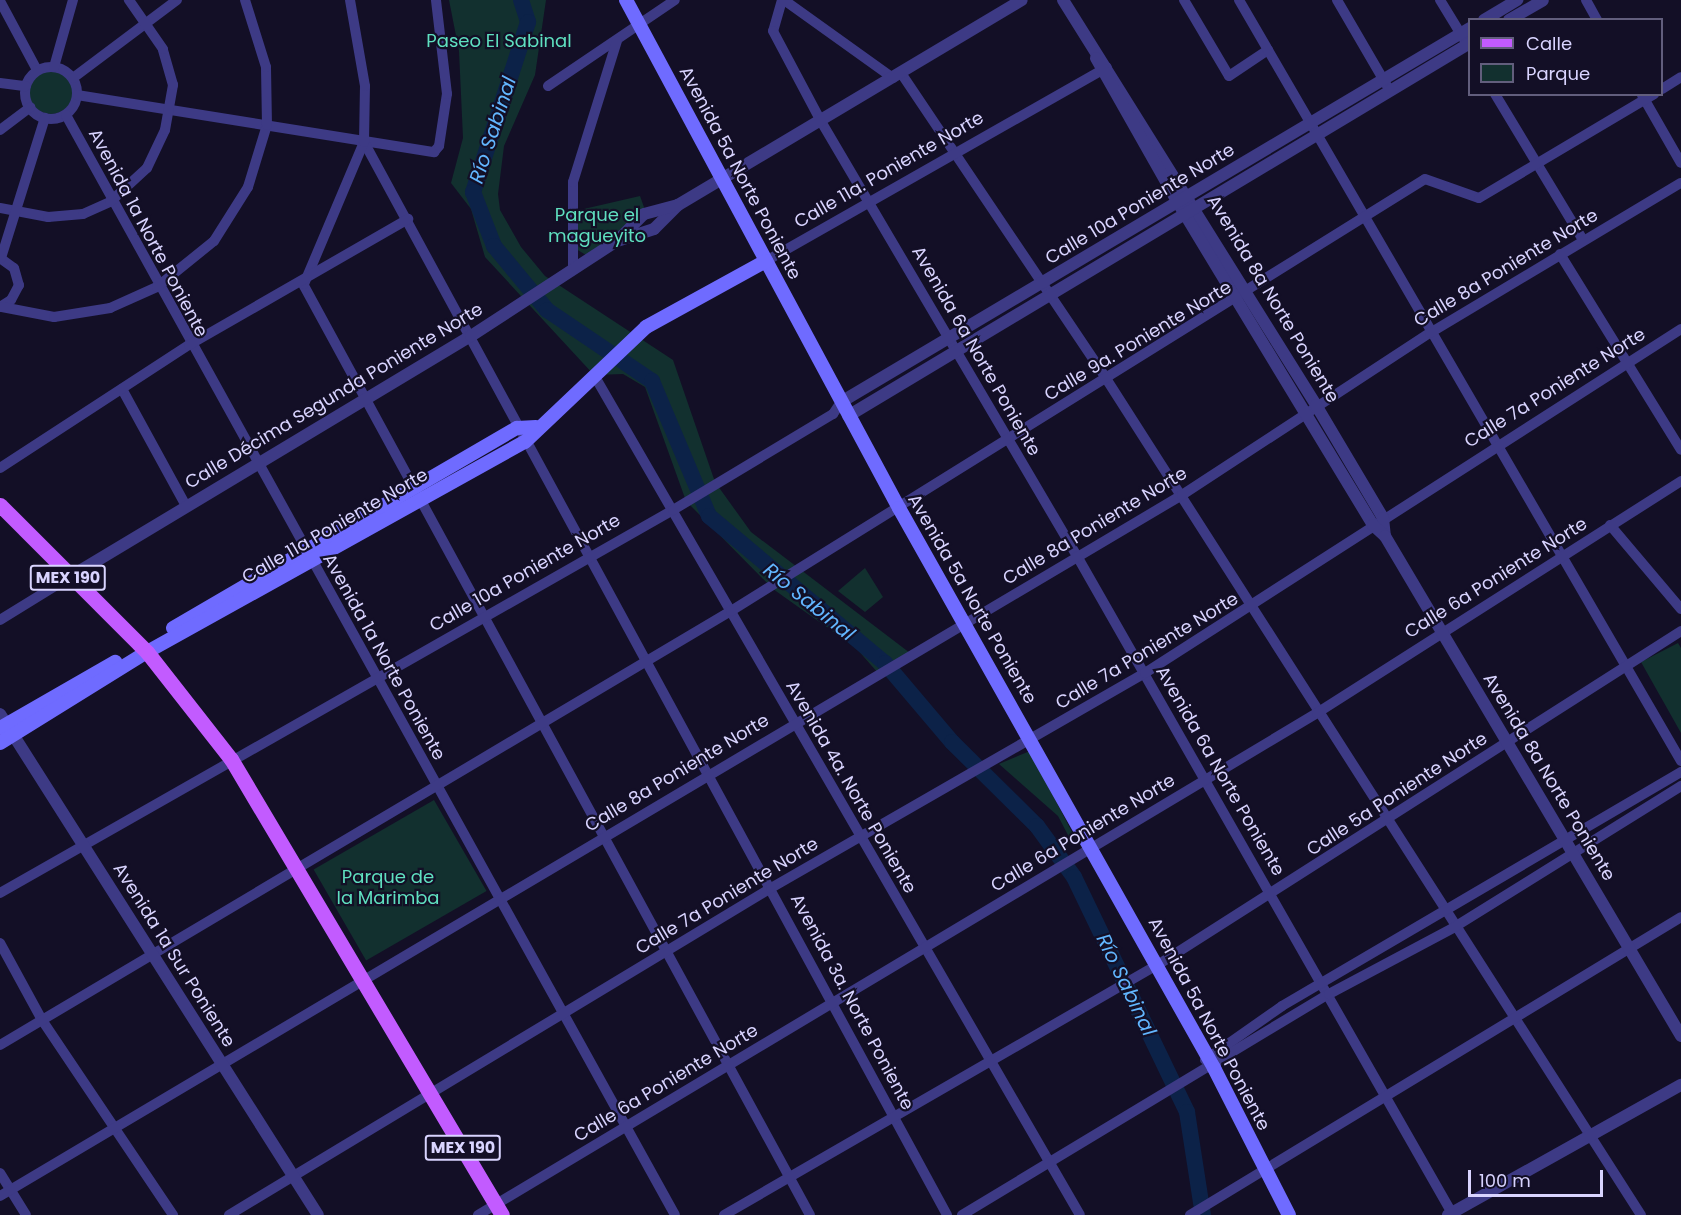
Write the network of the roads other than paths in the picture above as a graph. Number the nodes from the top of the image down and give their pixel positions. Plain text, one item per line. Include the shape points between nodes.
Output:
1 (73, 0) edge
2 (129, 0) edge
3 (177, 0) edge
4 (245, 0) edge
5 (350, 0) edge
6 (436, 0) edge
7 (626, 0) edge
8 (675, 0) edge
9 (783, 0) edge
10 (1022, 0) edge
11 (1063, 0) edge
12 (1184, 0) edge
13 (1239, 0) edge
14 (1337, 0) edge
15 (1440, 0) edge
16 (1517, 0) edge
17 (1543, 0) edge
18 (1586, 0) edge
19 (0, 1) edge
20 (1487, 18) edge
21 (1512, 18) edge
22 (1596, 18) edge
23 (149, 22) junction
24 (641, 25) junction
25 (1467, 40) edge
26 (616, 41) junction
27 (1268, 50) junction
28 (54, 66) junction
29 (1103, 69) junction
30 (37, 70) junction
31 (897, 75) junction
32 (1681, 77) edge
33 (73, 78) junction
34 (0, 83) edge
35 (26, 86) junction
36 (548, 86) dead end
37 (1387, 86) junction
38 (1663, 88) edge
39 (77, 95) junction
40 (1497, 96) edge
41 (1647, 96) edge
42 (30, 108) junction
43 (170, 110) junction
44 (66, 115) junction
45 (45, 118) junction
46 (822, 123) junction
47 (1310, 123) junction
48 (267, 125) junction
49 (0, 130) edge
50 (1317, 135) junction
51 (364, 142) junction
52 (955, 153) junction
53 (1681, 163) edge
54 (1536, 165) junction
55 (723, 180) junction
56 (1681, 183) edge
57 (1183, 199) junction
58 (110, 202) junction
59 (871, 202) junction
60 (678, 206) junction
61 (0, 208) edge
62 (11, 212) junction
63 (1191, 212) junction
64 (1365, 218) junction
65 (408, 219) junction
66 (1583, 240) junction
67 (617, 241) junction
68 (1560, 254) junction
69 (0, 258) edge
70 (766, 261) junction
71 (573, 269) junction
72 (303, 284) junction
73 (157, 287) junction
74 (1045, 289) junction
75 (1248, 293) junction
76 (1237, 301) junction
77 (1, 307) edge
78 (1681, 328) edge
79 (1430, 333) junction
80 (471, 336) junction
81 (948, 338) junction
82 (189, 345) junction
83 (958, 354) junction
84 (1625, 360) junction
85 (594, 375) junction
86 (1107, 380) junction
87 (122, 389) junction
88 (368, 396) junction
89 (1316, 405) junction
90 (837, 408) junction
91 (1304, 412) junction
92 (848, 416) junction
93 (536, 427) junction
94 (517, 429) junction
95 (1008, 440) junction
96 (525, 442) junction
97 (1496, 444) junction
98 (1681, 450) edge
99 (3, 463) edge
100 (255, 464) junction
101 (1681, 481) edge
102 (417, 492) junction
103 (1182, 495) junction
104 (0, 505) edge
105 (186, 506) junction
106 (899, 508) junction
107 (673, 510) junction
108 (1378, 522) junction
109 (1610, 525) junction
110 (309, 556) junction
111 (590, 556) junction
112 (1077, 556) junction
113 (1563, 557) junction
114 (68, 578) junction
115 (1252, 607) junction
116 (1681, 609) edge
117 (731, 611) junction
118 (486, 617) junction
119 (0, 620) edge
120 (965, 622) junction
121 (1442, 631) junction
122 (1681, 631) edge
123 (143, 650) junction
124 (647, 661) junction
125 (1626, 667) junction
126 (1145, 673) junction
127 (378, 679) junction
128 (1317, 713) junction
129 (794, 722) junction
130 (543, 723) junction
131 (4, 729) edge
132 (1032, 738) junction
133 (1508, 742) junction
134 (231, 759) junction
135 (1681, 761) edge
136 (1681, 772) edge
137 (709, 773) junction
138 (1203, 781) junction
139 (436, 786) junction
140 (1681, 786) edge
141 (1387, 822) junction
142 (606, 835) junction
143 (858, 837) junction
144 (1566, 840) junction
145 (82, 843) junction
146 (1091, 845) junction
147 (1574, 855) junction
148 (298, 868) junction
149 (771, 888) junction
150 (0, 893) edge
151 (1270, 894) junction
152 (499, 899) junction
153 (1446, 914) junction
154 (1681, 917) edge
155 (1453, 928) junction
156 (0, 943) edge
157 (924, 947) junction
158 (1629, 948) junction
159 (668, 951) junction
160 (151, 956) junction
161 (1156, 966) junction
162 (365, 979) junction
163 (1323, 983) junction
164 (1329, 994) junction
165 (833, 1002) junction
166 (562, 1012) junction
167 (1515, 1019) junction
168 (42, 1020) junction
169 (1681, 1036) edge
170 (0, 1045) edge
171 (991, 1060) junction
172 (222, 1063) junction
173 (729, 1064) junction
174 (1204, 1067) junction
175 (1681, 1085) edge
176 (430, 1091) junction
177 (1384, 1095) junction
178 (894, 1115) junction
179 (626, 1126) junction
180 (118, 1128) junction
181 (1589, 1134) junction
182 (1050, 1164) junction
183 (1264, 1166) junction
184 (0, 1173) edge
185 (292, 1174) junction
186 (790, 1177) junction
187 (11, 1190) junction
188 (0, 1196) edge
189 (499, 1210) edge
190 (1192, 1214) edge
191 (1451, 1214) edge
192 (26, 1215) edge
193 (173, 1215) edge
194 (229, 1215) edge
195 (318, 1215) edge
196 (478, 1215) edge
197 (675, 1215) edge
198 (724, 1215) edge
199 (810, 1215) edge
200 (947, 1215) edge
201 (962, 1215) edge
202 (1080, 1215) edge
203 (1289, 1215) edge
204 (1641, 1215) edge

1 - 28 street
2 - 23 street
3 - 23 street
4 - 48 street via 266,67
5 - 51 street via 365,86
6 - 51 street via 447,94 438,150
7 - 24 main road, Avenida 5a Norte Poniente
8 - 24 street
9 - 31 street, Avenida 6a Norte Poniente
9 - 46 street, Avenida 6a Norte Poniente via 773,31
10 - 31 street, Calle Décima Segunda Poniente Norte
11 - 29 street, Avenida 8a Norte Poniente
12 - 27 street via 1229,76
13 - 27 street
14 - 37 street
15 - 25 street
16 - 20 street
17 - 21 street
18 - 22 street
19 - 30 street
23 - 33 street
23 - 43 street via 170,69
24 - 26 street
24 - 55 main road, Avenida 5a Norte Poniente
25 - 37 street, Calle 10a Poniente Norte
26 - 36 street
26 - 71 street via 573,182
27 - 47 street
28 - 30 street
28 - 33 street
29 - 52 street, Calle 11a. Poniente Norte
29 - 57 street, Avenida 8a Norte Poniente
30 - 35 street
31 - 46 street, Calle Décima Segunda Poniente Norte
31 - 52 street, Avenida 6a Norte Poniente
32 - 38 street
33 - 39 street
34 - 35 street
35 - 42 street
37 - 47 street, Calle 10a Poniente Norte
37 - 50 street, Calle 10a Poniente Norte
39 - 43 street
39 - 44 street
40 - 54 street
41 - 53 street
41 - 54 street
42 - 45 street
42 - 49 street
43 - 48 street
43 - 58 street via 147,168
44 - 45 street
44 - 58 street, Avenida 1a Norte Poniente
45 - 62 street
46 - 55 street, Calle Décima Segunda Poniente Norte
46 - 59 street, Avenida 6a Norte Poniente
47 - 50 street
47 - 57 street, Calle 10a Poniente Norte
48 - 51 street
48 - 73 street via 248,187 232,215 214,241
50 - 63 street, Calle 10a Poniente Norte
50 - 64 street
51 - 65 street, Avenida 3a. Norte Poniente
51 - 72 street
52 - 59 street, Calle 11a. Poniente Norte
52 - 74 street, Avenida 6a Norte Poniente
54 - 64 street, Calle 9a. Poniente Norte via 1479,198 1425,179
54 - 66 street
55 - 60 street, Calle Décima Segunda Poniente Norte
55 - 70 main road, Avenida 5a Norte Poniente
56 - 66 street, Calle 8a Poniente Norte
57 - 63 street, Avenida 8a Norte Poniente
57 - 74 street, Calle 10a Poniente Norte
58 - 62 street via 83,214 48,217
58 - 73 street, Avenida 1a Norte Poniente
59 - 70 street, Calle 11a. Poniente Norte
59 - 81 street, Avenida 6a Norte Poniente
60 - 67 street, Calle Décima Segunda Poniente Norte via 654,229
60 - 67 street, Calle Décima Segunda Poniente Norte via 644,214
61 - 62 street
62 - 69 street
63 - 74 street, Calle 10a Poniente Norte
63 - 75 street, Avenida 8a Norte Poniente
63 - 76 street, Avenida 8a Norte Poniente
64 - 75 street, Calle 9a. Poniente Norte
64 - 79 street
65 - 72 street
65 - 80 street, Avenida 3a. Norte Poniente
66 - 68 street, Calle 8a Poniente Norte
67 - 71 street, Calle Décima Segunda Poniente Norte
68 - 79 street, Calle 8a Poniente Norte
68 - 84 street
69 - 77 street via 14,268 19,285
70 - 85 main road, Calle 11a. Poniente Norte via 677,306 633,338
70 - 90 main road, Avenida 5a Norte Poniente
71 - 80 street, Calle Décima Segunda Poniente Norte
72 - 82 street
72 - 88 street
73 - 77 street via 81,314 54,317
73 - 82 street, Avenida 1a Norte Poniente
74 - 81 street, Calle 10a Poniente Norte
74 - 83 street, Calle 10a Poniente Norte
74 - 86 street, Avenida 6a Norte Poniente
75 - 76 street, Calle 9a. Poniente Norte
75 - 89 street, Avenida 8a Norte Poniente
76 - 86 street, Calle 9a. Poniente Norte
76 - 91 street, Avenida 8a Norte Poniente
78 - 84 street, Calle 7a Poniente Norte
79 - 89 street, Calle 8a Poniente Norte
79 - 97 street
80 - 88 street, Calle Décima Segunda Poniente Norte
80 - 94 street, Avenida 3a. Norte Poniente
81 - 83 street, Avenida 6a Norte Poniente
81 - 90 street, Calle 10a Poniente Norte
82 - 87 street
82 - 100 street, Avenida 1a Norte Poniente
83 - 92 street, Calle 10a Poniente Norte
83 - 95 street, Avenida 6a Norte Poniente
84 - 97 street, Calle 7a Poniente Norte
84 - 98 street
85 - 93 main road, Calle 11a. Poniente Norte
85 - 107 street, Avenida 4a. Norte Poniente
86 - 95 street, Calle 9a. Poniente Norte
86 - 103 street, Avenida 6a Norte Poniente
87 - 99 street
87 - 105 street
88 - 100 street, Calle Décima Segunda Poniente Norte
88 - 102 street
89 - 91 street, Calle 8a Poniente Norte
89 - 108 street, Avenida 8a Norte Poniente
90 - 92 main road, Avenida 5a Norte Poniente
90 - 107 street, Calle 10a Poniente Norte
91 - 103 street, Calle 8a Poniente Norte
91 - 108 street, Avenida 8a Norte Poniente
92 - 106 main road, Avenida 5a Norte Poniente
93 - 94 main road
93 - 96 main road, Calle 11a Poniente Norte
94 - 96 street, Avenida 3a. Norte Poniente
94 - 102 main road, Calle 11a Poniente Norte
95 - 106 street, Calle 9a. Poniente Norte
95 - 112 street, Avenida 6a Norte Poniente
96 - 102 main road, Calle 11a Poniente Norte
96 - 111 street, Avenida 3a. Norte Poniente
97 - 108 street, Calle 7a Poniente Norte
97 - 113 street
100 - 105 street, Calle Décima Segunda Poniente Norte
100 - 110 street, Avenida 1a Norte Poniente
101 - 109 street, Calle 6a Poniente Norte
102 - 110 main road, Calle 11a Poniente Norte
102 - 118 street
103 - 112 street, Calle 8a Poniente Norte
103 - 115 street, Avenida 6a Norte Poniente
104 - 114 main road, MEX 190
105 - 114 street, Calle Décima Segunda Poniente Norte
106 - 117 street, Calle 9a. Poniente Norte
106 - 120 main road, Avenida 5a Norte Poniente
107 - 111 street, Calle 10a Poniente Norte
107 - 117 street, Avenida 4a. Norte Poniente
108 - 115 street, Calle 7a Poniente Norte
108 - 121 street, Avenida 8a Norte Poniente
109 - 113 street, Calle 6a Poniente Norte
109 - 116 street
110 - 123 main road, Calle 11a Poniente Norte
110 - 127 street, Avenida 1a Norte Poniente
111 - 118 street, Calle 10a Poniente Norte
111 - 124 street, Avenida 3a. Norte Poniente
112 - 120 street, Calle 8a Poniente Norte
112 - 126 street, Avenida 6a Norte Poniente
113 - 121 street, Calle 6a Poniente Norte
113 - 125 street
114 - 119 street
114 - 123 main road, MEX 190
115 - 126 street, Calle 7a Poniente Norte
115 - 128 street, Avenida 6a Norte Poniente
117 - 124 street, Calle 9a. Poniente Norte
117 - 129 street, Avenida 4a. Norte Poniente
118 - 127 street, Calle 10a Poniente Norte
118 - 130 street
120 - 129 street, Calle 8a Poniente Norte
120 - 132 main road, Avenida 5a Norte Poniente
121 - 128 street, Calle 6a Poniente Norte
121 - 133 street, Avenida 8a Norte Poniente
122 - 125 street, Calle 5a Poniente Norte
123 - 131 main road, Calle 11a Poniente Norte
123 - 134 main road, MEX 190
124 - 130 street, Calle 9a. Poniente Norte
124 - 137 street, Avenida 3a. Norte Poniente
125 - 133 street, Calle 5a Poniente Norte
125 - 135 street
126 - 132 street, Calle 7a Poniente Norte
126 - 138 street, Avenida 6a Norte Poniente
127 - 134 street, Calle 10a Poniente Norte
127 - 139 street, Avenida 1a Norte Poniente
128 - 138 street, Calle 6a Poniente Norte
128 - 141 street, Avenida 6a Norte Poniente
129 - 137 street, Calle 8a Poniente Norte
129 - 143 street, Avenida 4a. Norte Poniente
130 - 139 street, Calle 9a. Poniente Norte
130 - 142 street
131 - 145 street, Avenida 1a Sur Poniente
132 - 143 street, Calle 7a Poniente Norte
132 - 146 main road, Avenida 5a Norte Poniente
133 - 141 street, Calle 5a Poniente Norte
133 - 144 street, Avenida 8a Norte Poniente
134 - 145 street, Calle 10a Poniente Norte
134 - 148 main road, MEX 190
136 - 144 street
137 - 142 street, Calle 8a Poniente Norte
137 - 149 street, Avenida 3a. Norte Poniente
138 - 146 street, Calle 6a Poniente Norte
138 - 151 street, Avenida 6a Norte Poniente
139 - 148 street, Calle 9a. Poniente Norte
139 - 152 street, Avenida 1a Norte Poniente
140 - 147 street
141 - 151 street, Calle 5a Poniente Norte
141 - 153 street, Avenida 6a Norte Poniente
142 - 152 street, Calle 8a Poniente Norte
142 - 159 street
143 - 149 street, Calle 7a Poniente Norte
143 - 157 street, Avenida 4a. Norte Poniente
144 - 147 street, Avenida 8a Norte Poniente
144 - 153 street
145 - 150 street, Calle 10a Poniente Norte
145 - 160 street, Avenida 1a Sur Poniente
146 - 157 street, Calle 6a Poniente Norte
146 - 161 main road, Avenida 5a Norte Poniente
147 - 155 street
147 - 158 street, Avenida 8a Norte Poniente
148 - 160 street, Calle 9a. Poniente Norte
148 - 162 main road, MEX 190
149 - 159 street, Calle 7a Poniente Norte
149 - 165 street, Avenida 3a. Norte Poniente
151 - 161 street, Calle 5a Poniente Norte
151 - 163 street, Avenida 6a Norte Poniente
152 - 162 street, Calle 8a Poniente Norte
152 - 166 street, Avenida 1a Norte Poniente
153 - 155 street, Avenida 6a Norte Poniente
153 - 163 street
154 - 158 street
155 - 164 street
155 - 167 street, Avenida 6a Norte Poniente
156 - 168 street
157 - 165 street, Calle 6a Poniente Norte
157 - 171 street, Avenida 4a. Norte Poniente
158 - 167 street
158 - 169 street, Avenida 8a Norte Poniente
159 - 166 street, Calle 7a Poniente Norte
159 - 173 street
160 - 168 street, Calle 9a. Poniente Norte
160 - 172 street, Avenida 1a Sur Poniente
161 - 171 street, Calle 5a Poniente Norte
161 - 174 main road, Avenida 5a Norte Poniente
162 - 172 street, Calle 8a Poniente Norte
162 - 176 main road, MEX 190
163 - 164 street, Avenida 6a Norte Poniente
163 - 174 street
164 - 174 street
164 - 177 street, Avenida 6a Norte Poniente
165 - 173 street, Calle 6a Poniente Norte
165 - 178 street, Avenida 3a. Norte Poniente
166 - 176 street, Calle 7a Poniente Norte
166 - 179 street, Avenida 1a Norte Poniente
167 - 177 street
167 - 181 street, Avenida 6a Norte Poniente
168 - 170 street, Calle 9a. Poniente Norte
168 - 180 street
171 - 178 street, Calle 5a Poniente Norte
171 - 182 street, Avenida 4a. Norte Poniente
172 - 180 street, Calle 8a Poniente Norte
172 - 185 street, Avenida 1a Sur Poniente
173 - 179 street, Calle 6a Poniente Norte
173 - 186 street
174 - 182 street via 1173,1091
174 - 183 main road, Avenida 5a Norte Poniente
175 - 181 street
176 - 185 street, Calle 7a Poniente Norte
176 - 189 main road, MEX 190
177 - 183 street
177 - 191 street, Avenida 6a Norte Poniente
178 - 186 street, Calle 5a Poniente Norte
178 - 200 street, Avenida 3a. Norte Poniente
179 - 189 street, Calle 6a Poniente Norte
179 - 197 street, Avenida 1a Norte Poniente
180 - 187 street, Calle 8a Poniente Norte
180 - 193 street
181 - 191 street
181 - 204 street, Avenida 6a Norte Poniente
182 - 201 street
182 - 202 street, Avenida 4a. Norte Poniente
183 - 190 street
183 - 203 main road, Avenida 5a Norte Poniente
184 - 187 street
185 - 194 street, Calle 7a Poniente Norte
185 - 195 street, Avenida 1a Sur Poniente
186 - 198 street, Calle 5a Poniente Norte
186 - 199 street
187 - 188 street, Calle 8a Poniente Norte
187 - 192 street
189 - 196 street, Calle 6a Poniente Norte

